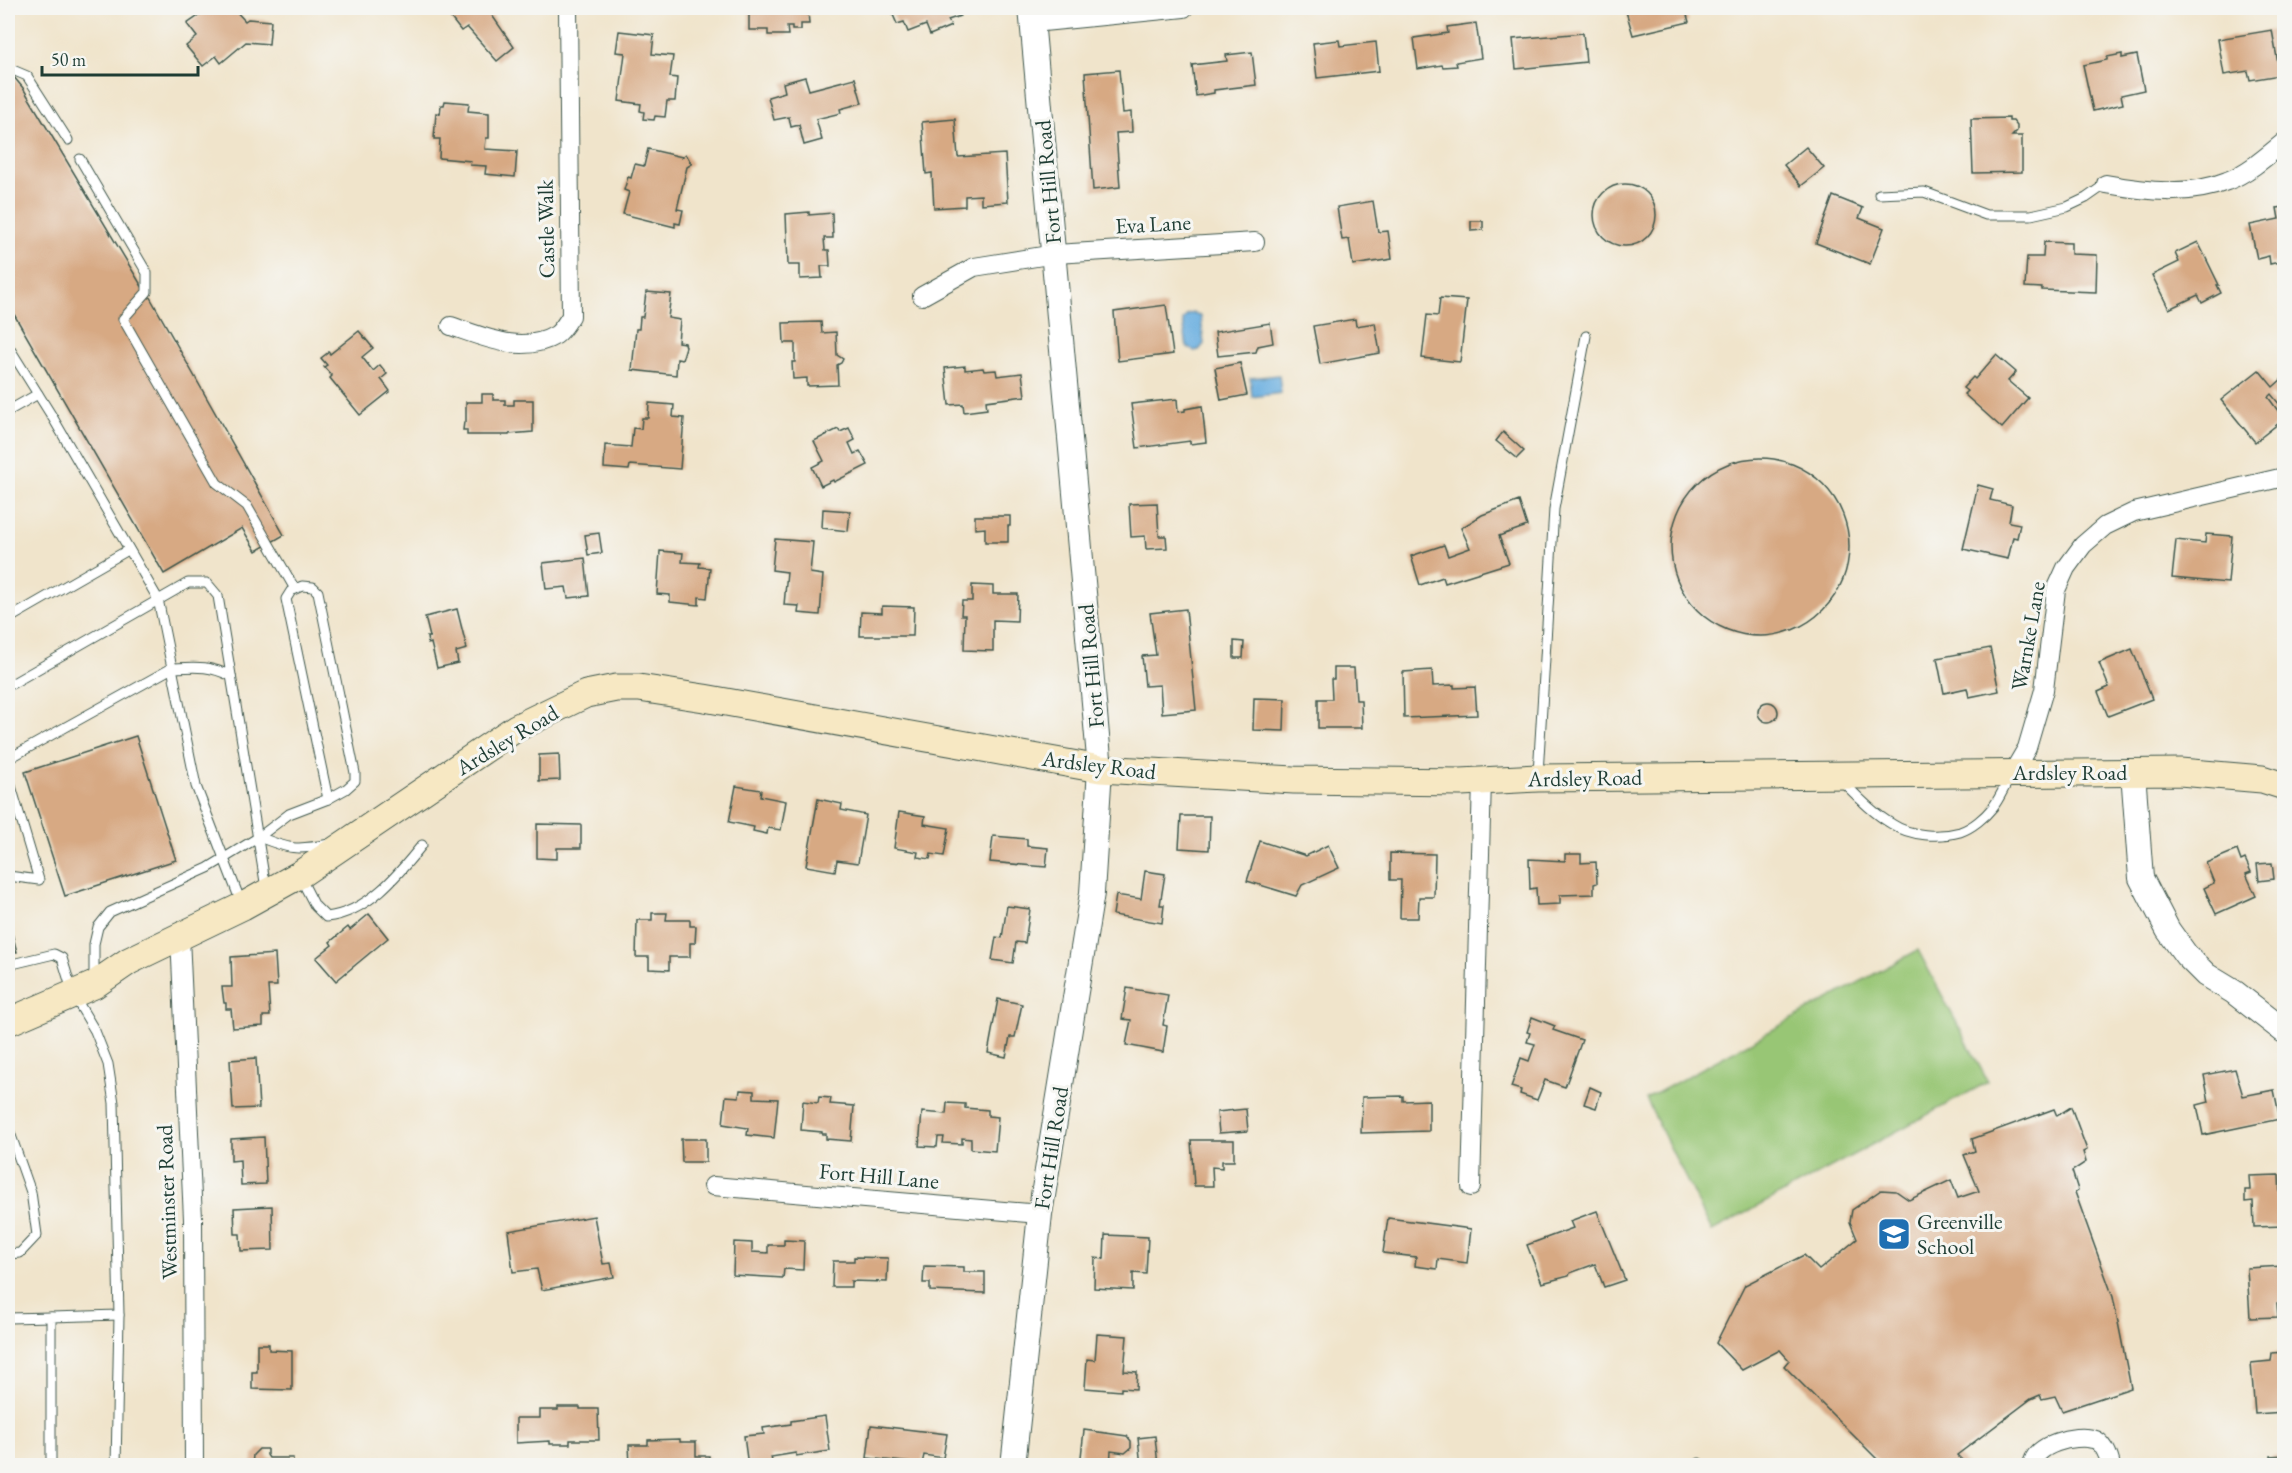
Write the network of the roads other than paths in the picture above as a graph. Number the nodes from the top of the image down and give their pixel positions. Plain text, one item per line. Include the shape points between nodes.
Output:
1 (568, 8) edge
2 (1184, 8) edge
3 (1032, 15) edge
4 (8, 68) edge
5 (68, 140) dead end
6 (2284, 142) edge
7 (80, 159) dead end
8 (2106, 184) joint
9 (1880, 194) dead end
10 (1255, 242) dead end
11 (1055, 254) junction
12 (922, 296) dead end
13 (451, 326) dead end
14 (1586, 336) dead end
15 (8, 346) edge
16 (10, 358) edge
17 (38, 394) junction
18 (8, 411) edge
19 (2284, 477) edge
20 (128, 550) junction
21 (295, 589) junction
22 (158, 599) junction
23 (8, 619) edge
24 (172, 668) junction
25 (231, 676) junction
26 (8, 686) edge
27 (8, 759) edge
28 (1100, 769) junction
29 (2013, 772) junction
30 (2133, 772) junction
31 (8, 776) edge
32 (1836, 776) junction
33 (1538, 778) junction
34 (1482, 780) junction
35 (2284, 786) edge
36 (328, 798) junction
37 (259, 837) junction
38 (357, 838) junction
39 (422, 845) dead end
40 (225, 857) junction
41 (299, 875) junction
42 (8, 876) edge
43 (255, 900) junction
44 (180, 937) junction
45 (8, 965) edge
46 (83, 990) junction
47 (8, 1022) edge
48 (2284, 1031) edge
49 (8, 1127) edge
50 (713, 1185) dead end
51 (1471, 1187) dead end
52 (1040, 1214) junction
53 (8, 1254) edge
54 (119, 1316) junction
55 (51, 1317) junction
56 (8, 1318) edge
57 (51, 1466) edge
58 (116, 1466) edge
59 (194, 1466) edge
60 (1013, 1466) edge
61 (2032, 1466) edge
62 (2111, 1466) edge

1 - 13 street, Castle Walk via 571,316 557,334 506,345
2 - 3 street
3 - 11 street, Fort Hill Road
4 - 5 lane via 27,76
6 - 8 street via 2256,165 2226,181 2189,191 2140,190
7 - 21 lane via 147,273 147,292 123,319 217,483 247,506
8 - 9 lane via 2067,207 2031,215 1986,215 1924,192
10 - 11 street, Eva Lane
11 - 12 street, Eva Lane via 974,267
11 - 28 street, Fort Hill Road
14 - 33 lane via 1554,509
15 - 16 lane
16 - 17 lane
17 - 18 lane
17 - 20 lane
19 - 29 street, Warnke Lane via 2134,512 2105,526 2083,545 2056,590 2044,690 2027,748
20 - 22 lane
20 - 23 lane
21 - 36 lane via 286,599
21 - 36 lane via 313,587 318,592 355,773 355,781
22 - 24 lane
22 - 25 lane via 188,583 207,583 218,596
22 - 26 lane
24 - 25 lane via 202,666
24 - 27 lane
24 - 40 lane via 196,786
25 - 37 lane
28 - 34 main road, Ardsley Road via 1294,780
28 - 38 main road, Ardsley Road via 704,698 616,688 586,694 516,728
28 - 52 street, Fort Hill Road via 1092,892
29 - 30 main road, Ardsley Road
29 - 32 main road, Ardsley Road
29 - 32 lane via 1994,806 1976,824 1960,832 1938,834 1910,833 1893,825
30 - 35 main road, Ardsley Road via 2262,779
30 - 48 street via 2141,878 2168,930 2186,956 2206,975
31 - 42 lane via 39,880
32 - 33 main road, Ardsley Road
33 - 34 main road, Ardsley Road
34 - 51 street
36 - 37 lane via 289,814
37 - 38 lane via 287,848 302,849
37 - 40 lane
37 - 43 lane
38 - 41 main road, Ardsley Road
39 - 41 lane via 390,883 339,916 326,917 315,906
40 - 43 lane
40 - 46 lane via 110,912 98,927
41 - 43 main road, Ardsley Road
43 - 44 main road, Ardsley Road
44 - 46 main road, Ardsley Road via 129,961
44 - 59 street, Westminster Road via 193,1219
45 - 46 lane via 54,954 62,958
46 - 47 main road, Ardsley Road
46 - 54 lane via 108,1064 114,1103
49 - 53 lane via 31,1192 37,1235 20,1253
50 - 52 street, Fort Hill Lane
52 - 60 street, Fort Hill Road
54 - 55 lane
54 - 58 lane
55 - 56 lane
55 - 57 lane
61 - 62 street via 2032,1460 2046,1446 2093,1438 2102,1444

